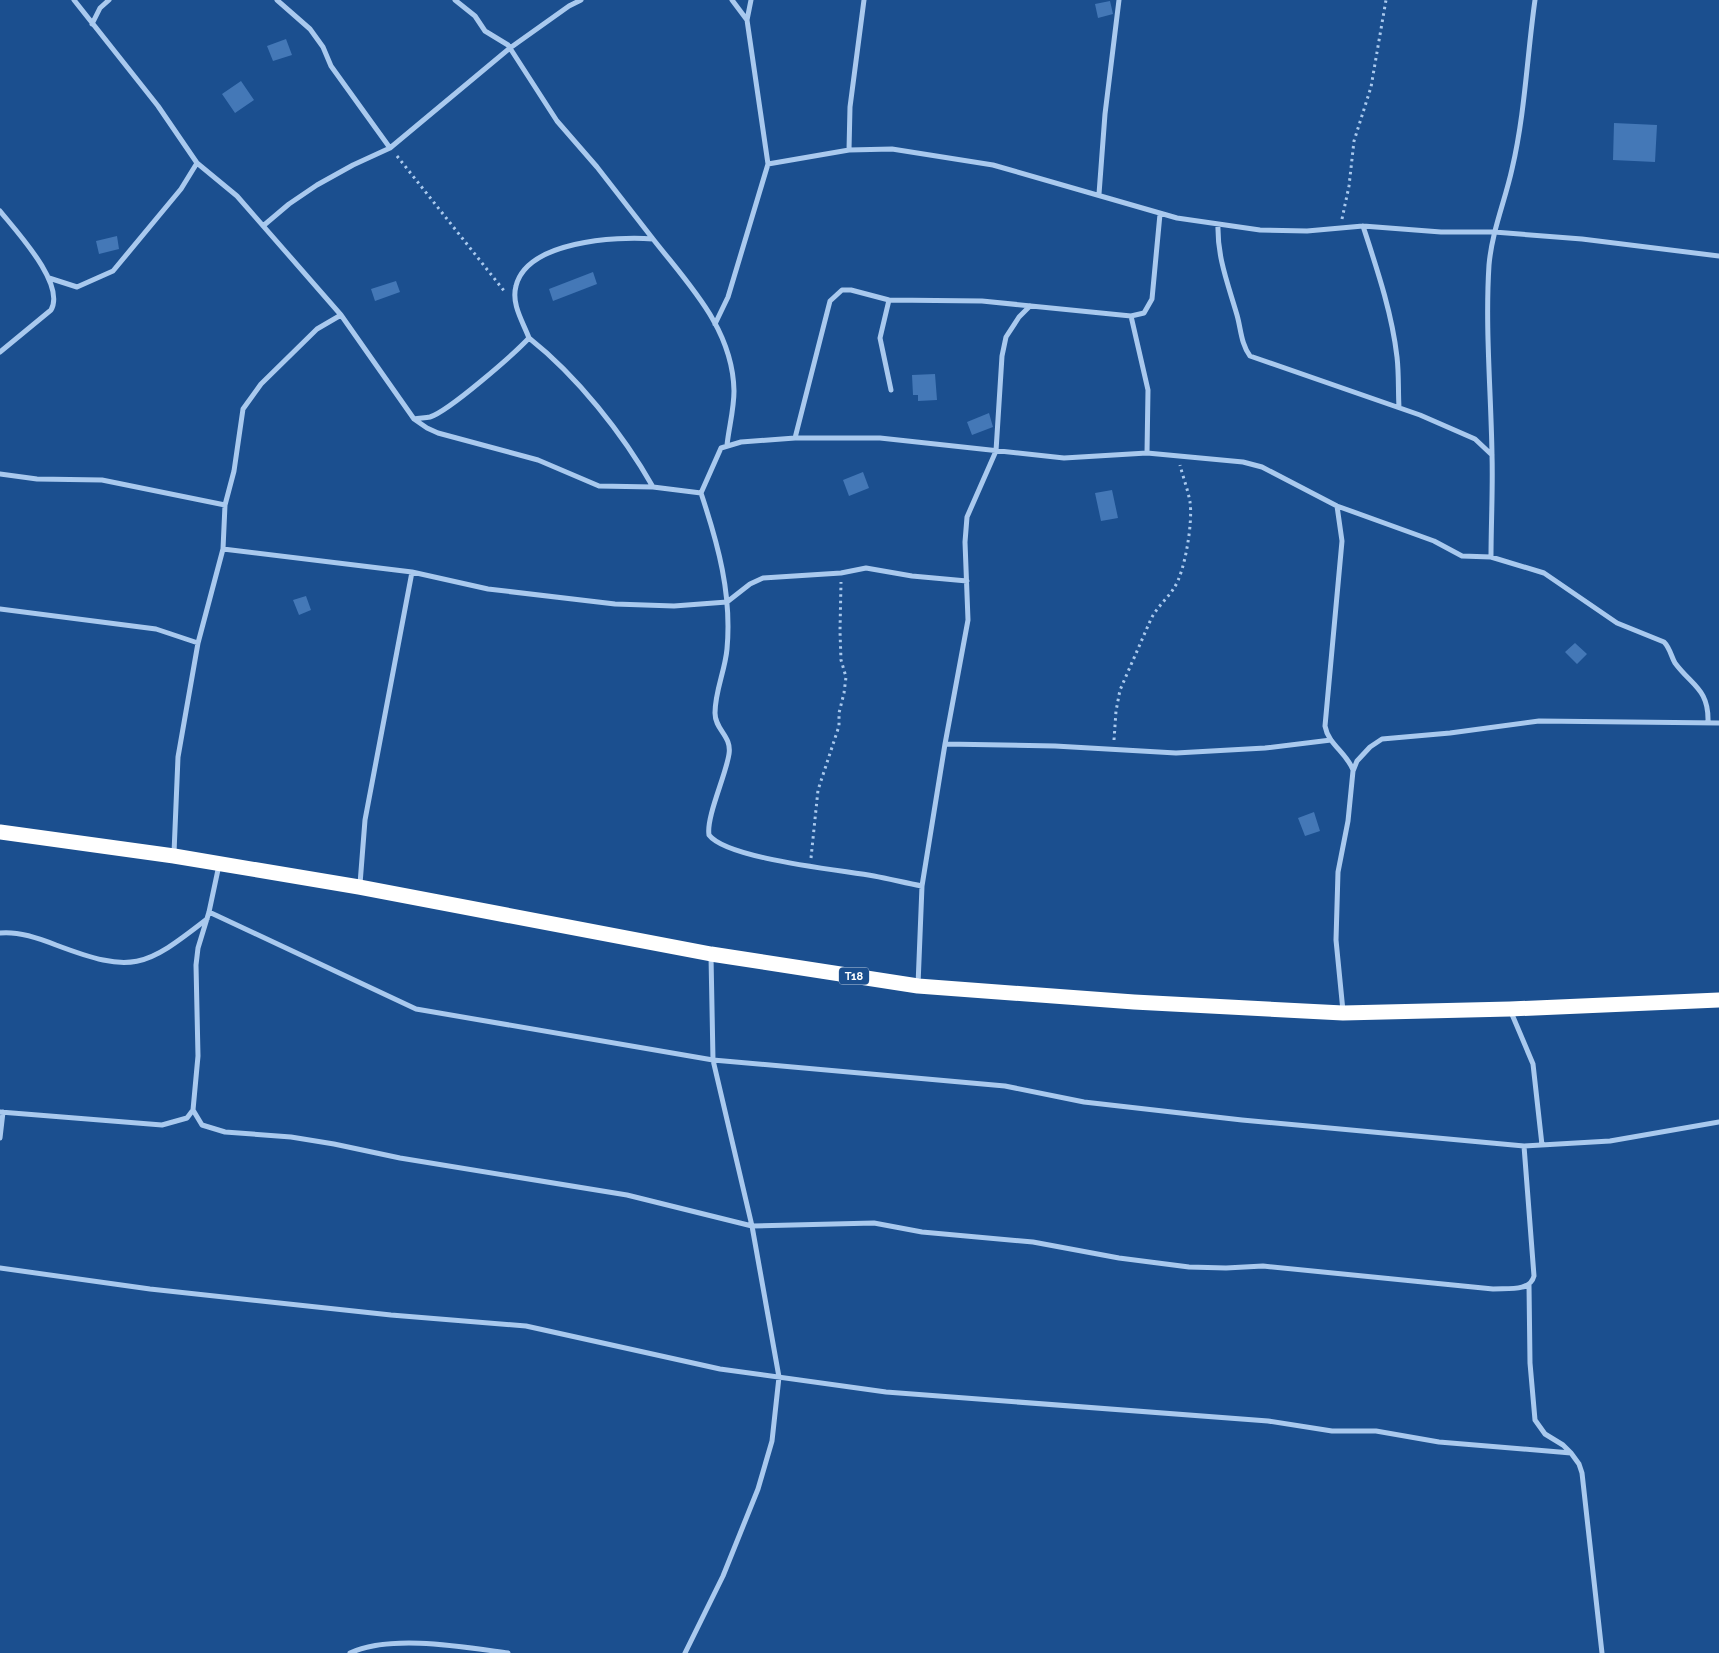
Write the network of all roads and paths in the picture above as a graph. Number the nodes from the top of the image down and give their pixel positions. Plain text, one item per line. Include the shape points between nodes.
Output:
1 (74, 0) edge
2 (109, 0) edge
3 (277, 0) edge
4 (454, 0) edge
5 (581, 0) edge
6 (732, 0) edge
7 (751, 0) edge
8 (864, 0) edge
9 (1119, 0) edge
10 (1386, 0) edge
11 (1535, 0) edge
12 (747, 20) junction
13 (92, 24) junction
14 (510, 48) junction
15 (390, 148) junction
16 (849, 150) junction
17 (197, 163) junction
18 (768, 164) junction
19 (1099, 194) junction
20 (0, 211) edge
21 (1160, 214) junction
22 (1218, 224) junction
23 (263, 226) junction
24 (1363, 226) junction
25 (1340, 228) junction
26 (1494, 232) junction
27 (653, 239) junction
28 (1719, 256) edge
29 (49, 278) junction
30 (889, 300) junction
31 (1030, 306) junction
32 (517, 307) junction
33 (341, 315) junction
34 (1131, 316) junction
35 (715, 324) junction
36 (529, 338) junction
37 (0, 352) edge
38 (891, 390) dead end
39 (1399, 407) junction
40 (414, 419) junction
41 (795, 438) junction
42 (727, 445) junction
43 (996, 451) junction
44 (1147, 453) junction
45 (1492, 455) junction
46 (1179, 457) junction
47 (0, 474) edge
48 (652, 487) junction
49 (700, 493) junction
50 (225, 505) junction
51 (1337, 506) junction
52 (224, 549) junction
53 (1491, 557) junction
54 (412, 572) junction
55 (841, 573) junction
56 (967, 581) junction
57 (727, 602) junction
58 (0, 609) edge
59 (198, 643) junction
60 (1708, 722) junction
61 (1719, 723) edge
62 (1331, 740) junction
63 (945, 744) junction
64 (1114, 750) junction
65 (1353, 771) junction
66 (0, 832) edge
67 (174, 856) junction
68 (219, 864) junction
69 (810, 866) junction
70 (922, 886) junction
71 (359, 887) junction
72 (209, 912) junction
73 (206, 919) junction
74 (0, 934) edge
75 (711, 954) junction
76 (918, 986) junction
77 (1719, 1000) edge
78 (1510, 1009) junction
79 (1343, 1013) junction
80 (713, 1060) junction
81 (193, 1110) junction
82 (2, 1112) edge
83 (1719, 1122) edge
84 (0, 1138) edge
85 (1542, 1145) junction
86 (1524, 1146) junction
87 (752, 1226) junction
88 (0, 1268) edge
89 (1529, 1284) junction
90 (779, 1377) junction
91 (1571, 1453) junction
92 (350, 1653) edge
93 (508, 1653) edge
94 (684, 1653) edge
95 (1602, 1653) edge

1 - 13 street
2 - 13 street via 100,8
3 - 15 street via 310,29 331,66
4 - 14 street via 475,16 485,31
5 - 14 street
6 - 12 street
7 - 12 street
8 - 16 street via 850,107
9 - 19 street
10 - 25 path via 1371,87 1354,141
11 - 26 street via 1525,93 1512,169
12 - 18 street
13 - 17 street via 158,106
14 - 15 street
14 - 27 street via 557,121 598,166
15 - 23 street via 317,185
15 - 32 path
16 - 18 street
16 - 19 street via 892,149 993,165
17 - 23 street via 238,196
17 - 29 street via 181,189 113,271 77,287
18 - 35 street via 728,297
19 - 21 street
20 - 29 street
21 - 22 street
21 - 34 street via 1152,300 1144,313
22 - 25 street via 1260,230
22 - 39 street via 1221,264 1244,349 1250,356
23 - 33 street
24 - 25 street
24 - 26 street
24 - 39 street via 1392,331 1397,357
26 - 28 street
26 - 45 street via 1488,301
27 - 32 street via 627,236 564,246 531,262 515,287
27 - 35 street via 701,297
29 - 37 street via 55,297 51,310
30 - 31 street via 982,301
30 - 38 street via 880,338
30 - 41 street via 842,290 830,300
31 - 34 street
31 - 43 street via 1006,337
32 - 36 street
33 - 40 street
33 - 50 street via 317,329 261,384 243,409 234,471
34 - 44 street via 1148,390
35 - 42 street via 732,368 734,393
36 - 40 street via 447,406 431,417
36 - 48 street via 568,374 641,467
39 - 45 street via 1475,438
40 - 48 street via 438,433 538,460 599,486
41 - 42 street
41 - 43 street via 880,438
42 - 49 street via 717,454
43 - 44 street via 1064,458
43 - 56 street via 967,517
44 - 46 street
45 - 53 street
46 - 51 street via 1221,458 1262,467
46 - 64 path via 1190,503 1189,536 1174,588 1153,614 1120,690
47 - 50 street via 37,479 102,480
48 - 49 street
49 - 57 street via 719,546
50 - 52 street
51 - 53 street via 1434,541 1462,556
51 - 62 street via 1342,541 1324,726
52 - 54 street
52 - 59 street
53 - 60 street via 1544,573 1617,623 1664,642 1675,662 1700,689 1708,707
54 - 57 street via 488,590 616,604 674,606
54 - 71 street via 365,820
55 - 56 street via 866,568
55 - 57 street via 763,578
55 - 69 path via 840,630 846,676 839,726 818,790
56 - 63 street via 968,620
57 - 69 street via 727,651 715,714 718,727 728,739 730,753 709,835 718,842 759,857
58 - 59 street via 156,630
59 - 67 street via 178,757
60 - 61 street
60 - 65 street via 1539,721 1382,739 1365,752
62 - 64 street via 1176,753
62 - 65 street
63 - 64 street
63 - 70 street
65 - 79 street via 1337,886 1336,940
66 - 67 highway, T18
67 - 68 highway, T18
68 - 71 highway, T18
68 - 72 street
69 - 70 street
70 - 76 street
71 - 75 highway, T18
72 - 73 street
72 - 80 street via 416,1009
73 - 74 street via 172,947 135,964 111,962 77,953 38,938
73 - 81 street via 196,965 198,1056
75 - 76 highway, T18
75 - 80 street
76 - 79 highway, T18
77 - 78 highway, T18
78 - 79 highway, T18
78 - 85 street via 1533,1064
80 - 86 street via 1004,1086 1084,1102
80 - 87 street
81 - 82 street via 187,1118 162,1125
81 - 87 street via 202,1125 225,1132 299,1138 400,1158 627,1194
82 - 84 street
83 - 85 street via 1610,1141
85 - 86 street
86 - 89 street via 1534,1276
87 - 89 street via 874,1223 922,1232 1033,1242 1189,1267 1263,1266 1493,1289
87 - 90 street
88 - 90 street via 150,1289 526,1326 720,1369
89 - 91 street via 1530,1363 1536,1420 1545,1434
90 - 91 street via 955,1399 1268,1421 1332,1432 1376,1431 1439,1442
90 - 94 street via 772,1441 758,1489 723,1576
91 - 95 street via 1579,1464 1585,1484
92 - 93 street via 372,1646 403,1643

